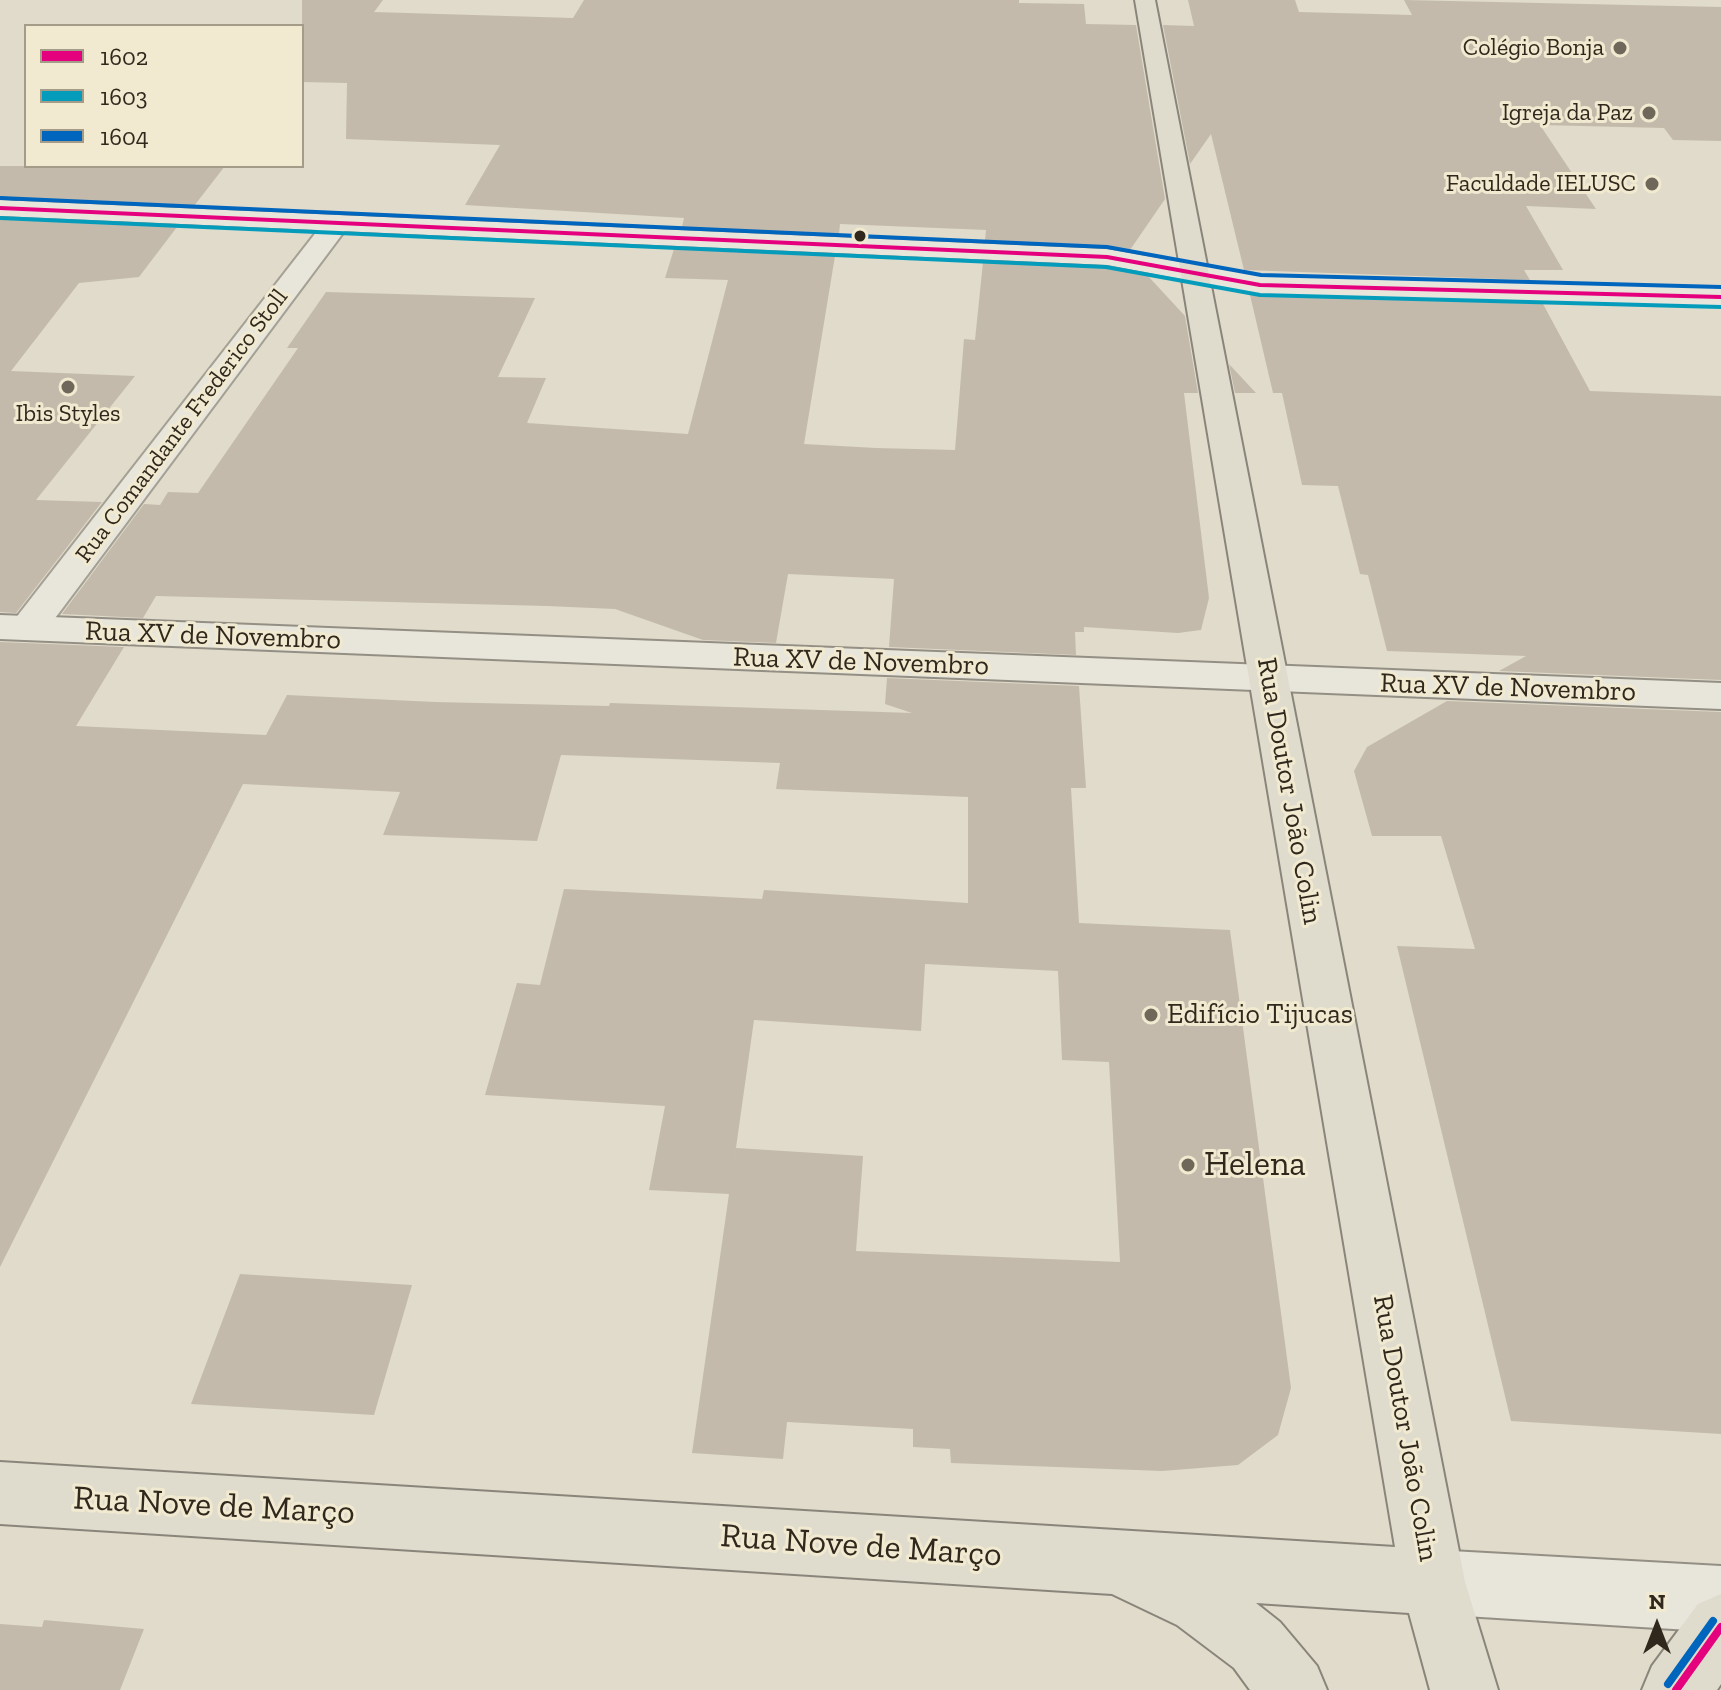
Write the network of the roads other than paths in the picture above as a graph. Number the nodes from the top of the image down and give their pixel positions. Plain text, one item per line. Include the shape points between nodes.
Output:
1 (1145, 0) edge
2 (0, 208) edge
3 (337, 223) junction
4 (1195, 273) junction
5 (1721, 297) edge
6 (14, 628) edge
7 (1268, 678) junction
8 (1721, 696) edge
9 (0, 1493) edge
10 (1111, 1562) junction
11 (1433, 1582) junction
12 (1721, 1599) edge
13 (1721, 1627) edge
14 (1293, 1690) edge
15 (1464, 1690) edge
16 (1676, 1690) edge

1 - 4 main road, Rua Doutor João Colin
2 - 3 main road
3 - 4 main road via 1107,257
3 - 6 main road, Rua Comandante Frederico Stoll
4 - 5 main road via 1260,285
4 - 7 main road, Rua Doutor João Colin
6 - 7 main road, Rua XV de Novembro
7 - 8 main road, Rua XV de Novembro
7 - 11 main road, Rua Doutor João Colin
9 - 10 main road, Rua Nove de Março
10 - 11 main road, Rua Nove de Março
10 - 14 main road via 1200,1602 1257,1645
11 - 12 main road, Rua Nove de Março
11 - 15 main road, Rua Doutor João Colin
13 - 16 main road

